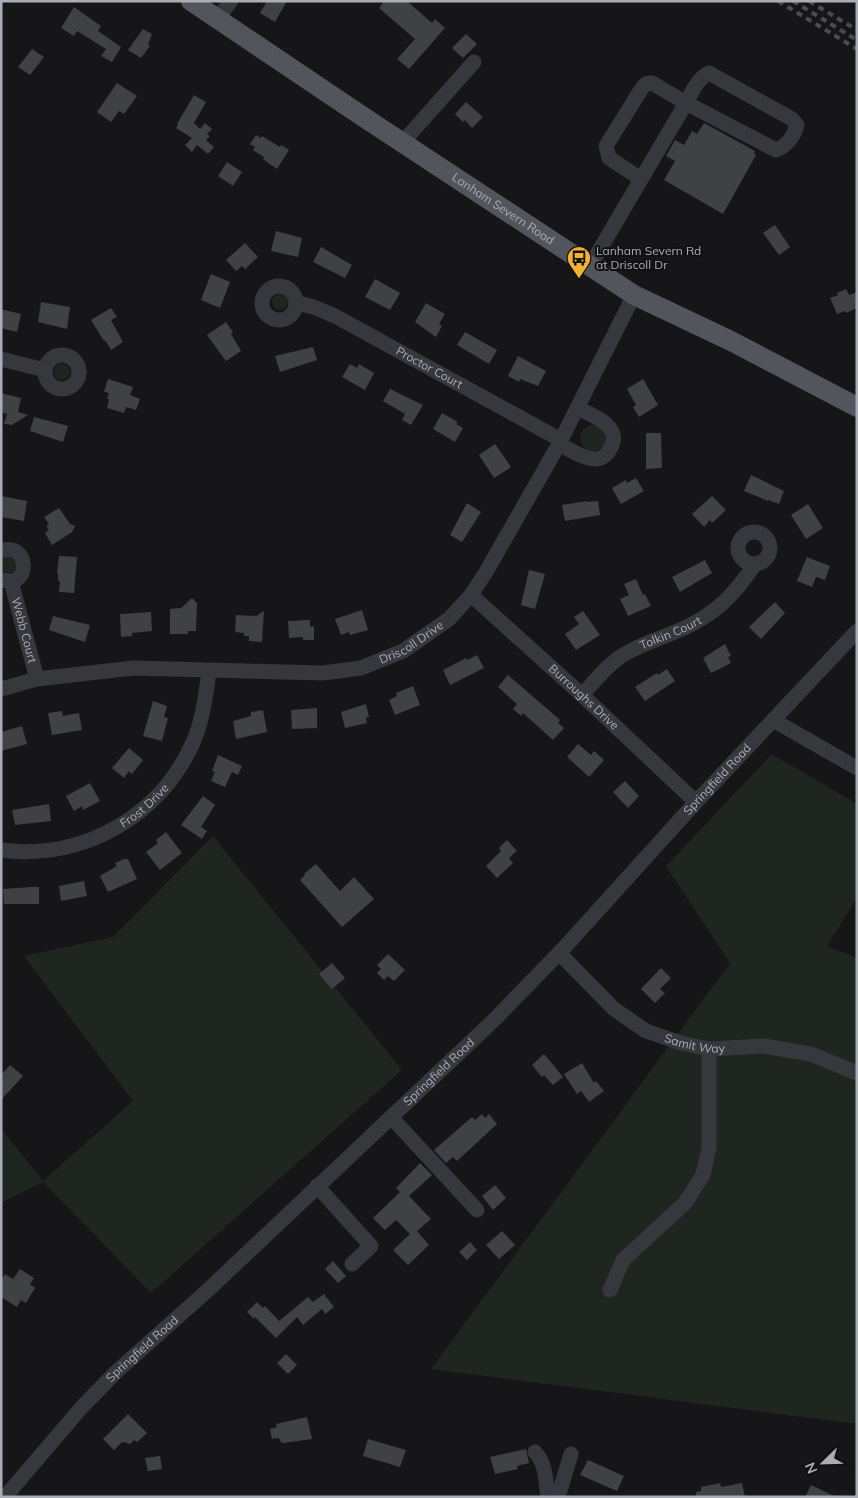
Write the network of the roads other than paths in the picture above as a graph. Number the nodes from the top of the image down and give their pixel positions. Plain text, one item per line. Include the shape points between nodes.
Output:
1 (191, 1) edge
2 (231, 1) edge
3 (217, 19) junction
4 (474, 62) dead end
5 (686, 103) junction
6 (402, 142) junction
7 (641, 180) junction
8 (590, 266) junction
9 (634, 295) junction
10 (296, 302) dead end
11 (1, 359) edge
12 (45, 370) dead end
13 (577, 408) junction
14 (857, 408) edge
15 (560, 442) junction
16 (1, 551) edge
17 (755, 564) dead end
18 (6, 580) edge
19 (470, 595) junction
20 (857, 631) edge
21 (209, 671) junction
22 (37, 679) junction
23 (1, 689) edge
24 (582, 695) junction
25 (773, 720) junction
26 (857, 768) edge
27 (696, 802) junction
28 (1, 850) edge
29 (559, 953) junction
30 (709, 1049) junction
31 (857, 1073) edge
32 (391, 1117) junction
33 (317, 1186) junction
34 (477, 1210) dead end
35 (352, 1264) dead end
36 (610, 1290) dead end
37 (535, 1452) dead end
38 (571, 1454) dead end
39 (5, 1497) edge
40 (548, 1497) edge
41 (558, 1497) edge

1 - 3 main road, Lanham Severn Road
2 - 3 street
3 - 6 main road, Lanham Severn Road
4 - 6 street
5 - 5 street via 702,76 709,73 792,119 797,125 784,147 776,150
5 - 7 street
5 - 7 street via 652,83 646,84 606,146 609,158
6 - 8 main road, Lanham Severn Road
7 - 8 street
8 - 9 main road, Lanham Severn Road
9 - 13 street, Driscoll Drive
9 - 14 main road, Lanham Severn Road via 731,341
10 - 15 street, Proctor Court via 334,316
11 - 12 street
13 - 15 street, Driscoll Drive
13 - 15 street via 612,429 612,447 607,454 596,459
15 - 19 street, Driscoll Drive
16 - 18 street via 15,551 22,558 24,568 20,576
17 - 24 street, Tolkin Court via 718,608 703,619 623,655
18 - 22 street, Webb Court
19 - 21 street, Driscoll Drive via 449,619 423,639 361,668 323,673
19 - 24 street, Burroughs Drive
20 - 25 street, Springfield Road
21 - 22 street, Driscoll Drive via 133,668
21 - 28 street, Frost Drive via 195,737 178,771 156,799 119,827 75,844 34,851
22 - 23 street, Driscoll Drive
24 - 27 street, Burroughs Drive
25 - 26 street
25 - 27 street, Springfield Road
27 - 29 street, Springfield Road
29 - 30 street, Samit Way via 614,1009 646,1031
29 - 32 street, Springfield Road via 494,1020
30 - 31 street, Samit Way via 764,1046 811,1054
30 - 36 street via 709,1148 703,1175 685,1202 623,1260
32 - 33 street, Springfield Road
32 - 34 street
33 - 35 street via 372,1246
33 - 39 street, Springfield Road via 116,1372
37 - 40 street via 540,1456
38 - 41 street

